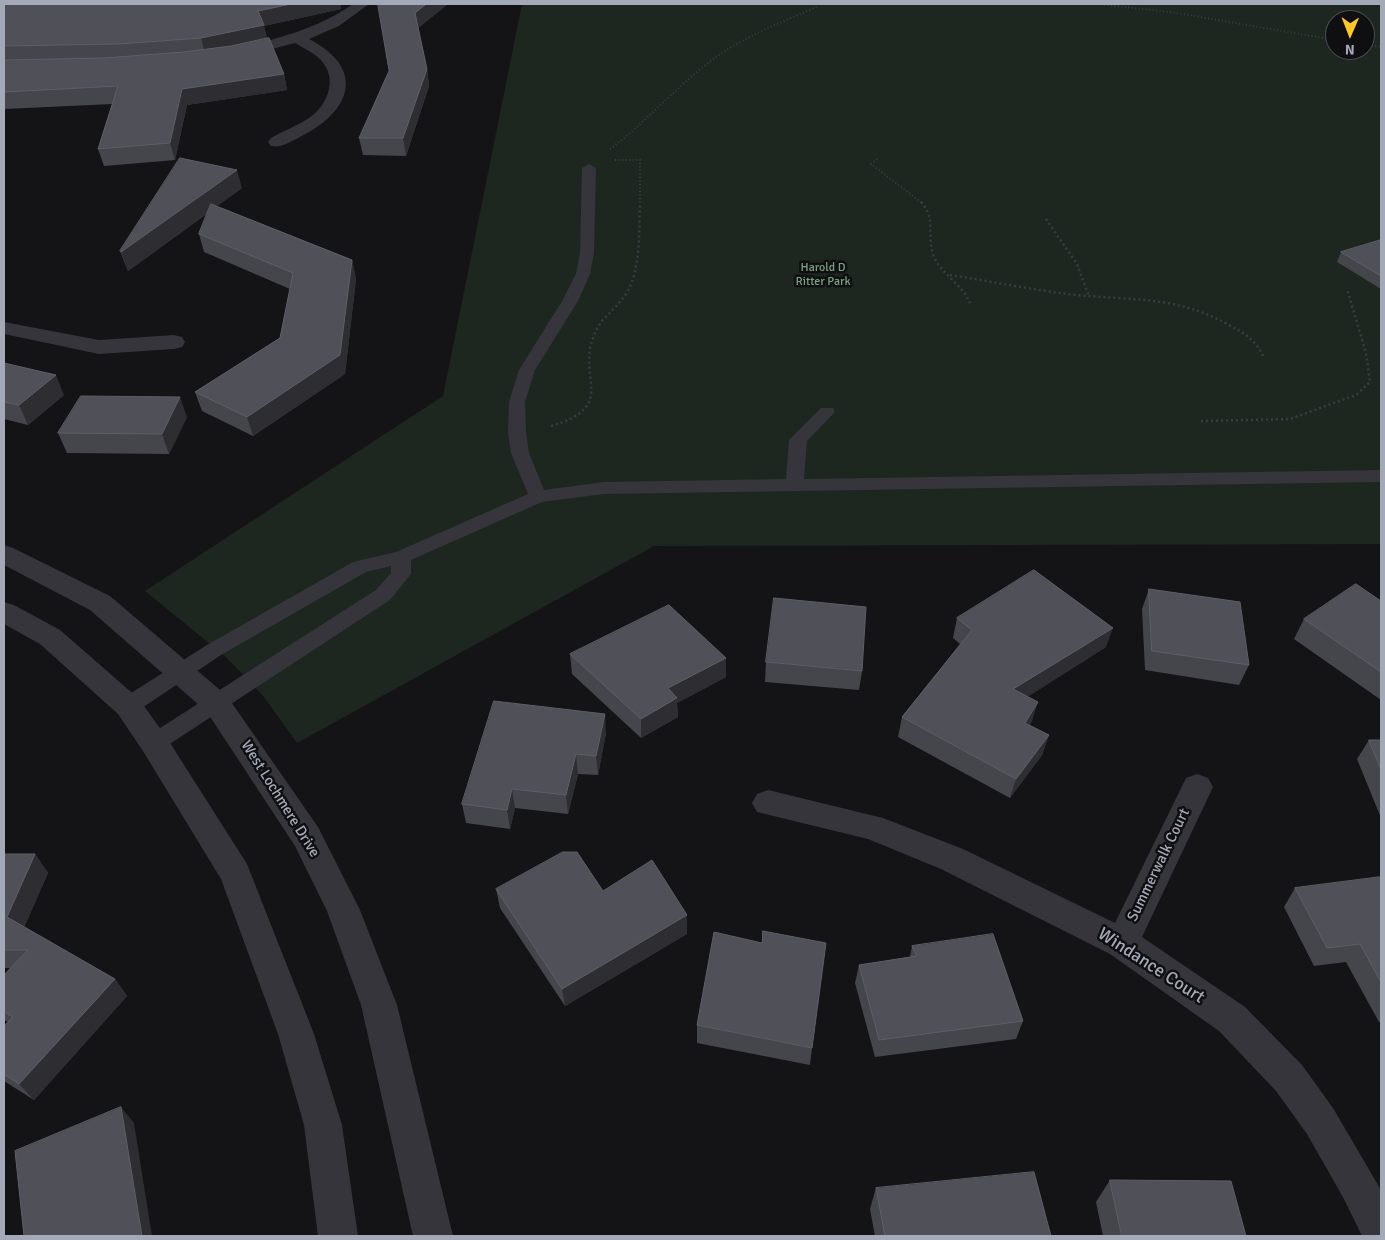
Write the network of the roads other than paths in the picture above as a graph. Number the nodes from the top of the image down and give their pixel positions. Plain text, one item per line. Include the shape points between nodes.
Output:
1 (362, 4) edge
2 (298, 39) junction
3 (219, 56) edge
4 (276, 142) dead end
5 (589, 168) road end
6 (4, 328) edge
7 (174, 342) dead end
8 (827, 412) dead end
9 (1381, 476) edge
10 (795, 484) junction
11 (538, 497) junction
12 (4, 554) edge
13 (401, 558) junction
14 (4, 612) edge
15 (181, 671) junction
16 (218, 704) junction
17 (128, 706) junction
18 (154, 743) junction
19 (1197, 786) dead end
20 (768, 803) dead end
21 (1122, 943) junction
22 (1381, 1233) edge
23 (338, 1236) edge
24 (433, 1236) edge

1 - 2 street
2 - 3 street
2 - 4 street via 330,61 339,83 329,109 316,122
5 - 11 lane via 587,253 583,274 527,370 517,402 520,453
6 - 7 street via 99,347
8 - 10 lane via 798,440
9 - 10 lane
10 - 11 lane via 604,488
11 - 13 lane
12 - 15 street, West Lochmere Drive via 100,603
13 - 15 lane via 360,567
13 - 16 lane via 401,574 383,595
14 - 17 street via 50,637
15 - 16 street, West Lochmere Drive
15 - 17 lane
16 - 18 lane
16 - 24 street, West Lochmere Drive via 307,837 343,910 379,1005
17 - 18 street
18 - 23 street via 234,874 261,940 296,1034 323,1125
19 - 21 street, Summerwalk Court
20 - 21 street, Windance Court via 872,827 952,859
21 - 22 street, Windance Court via 1232,1019 1289,1078 1320,1121 1358,1185

